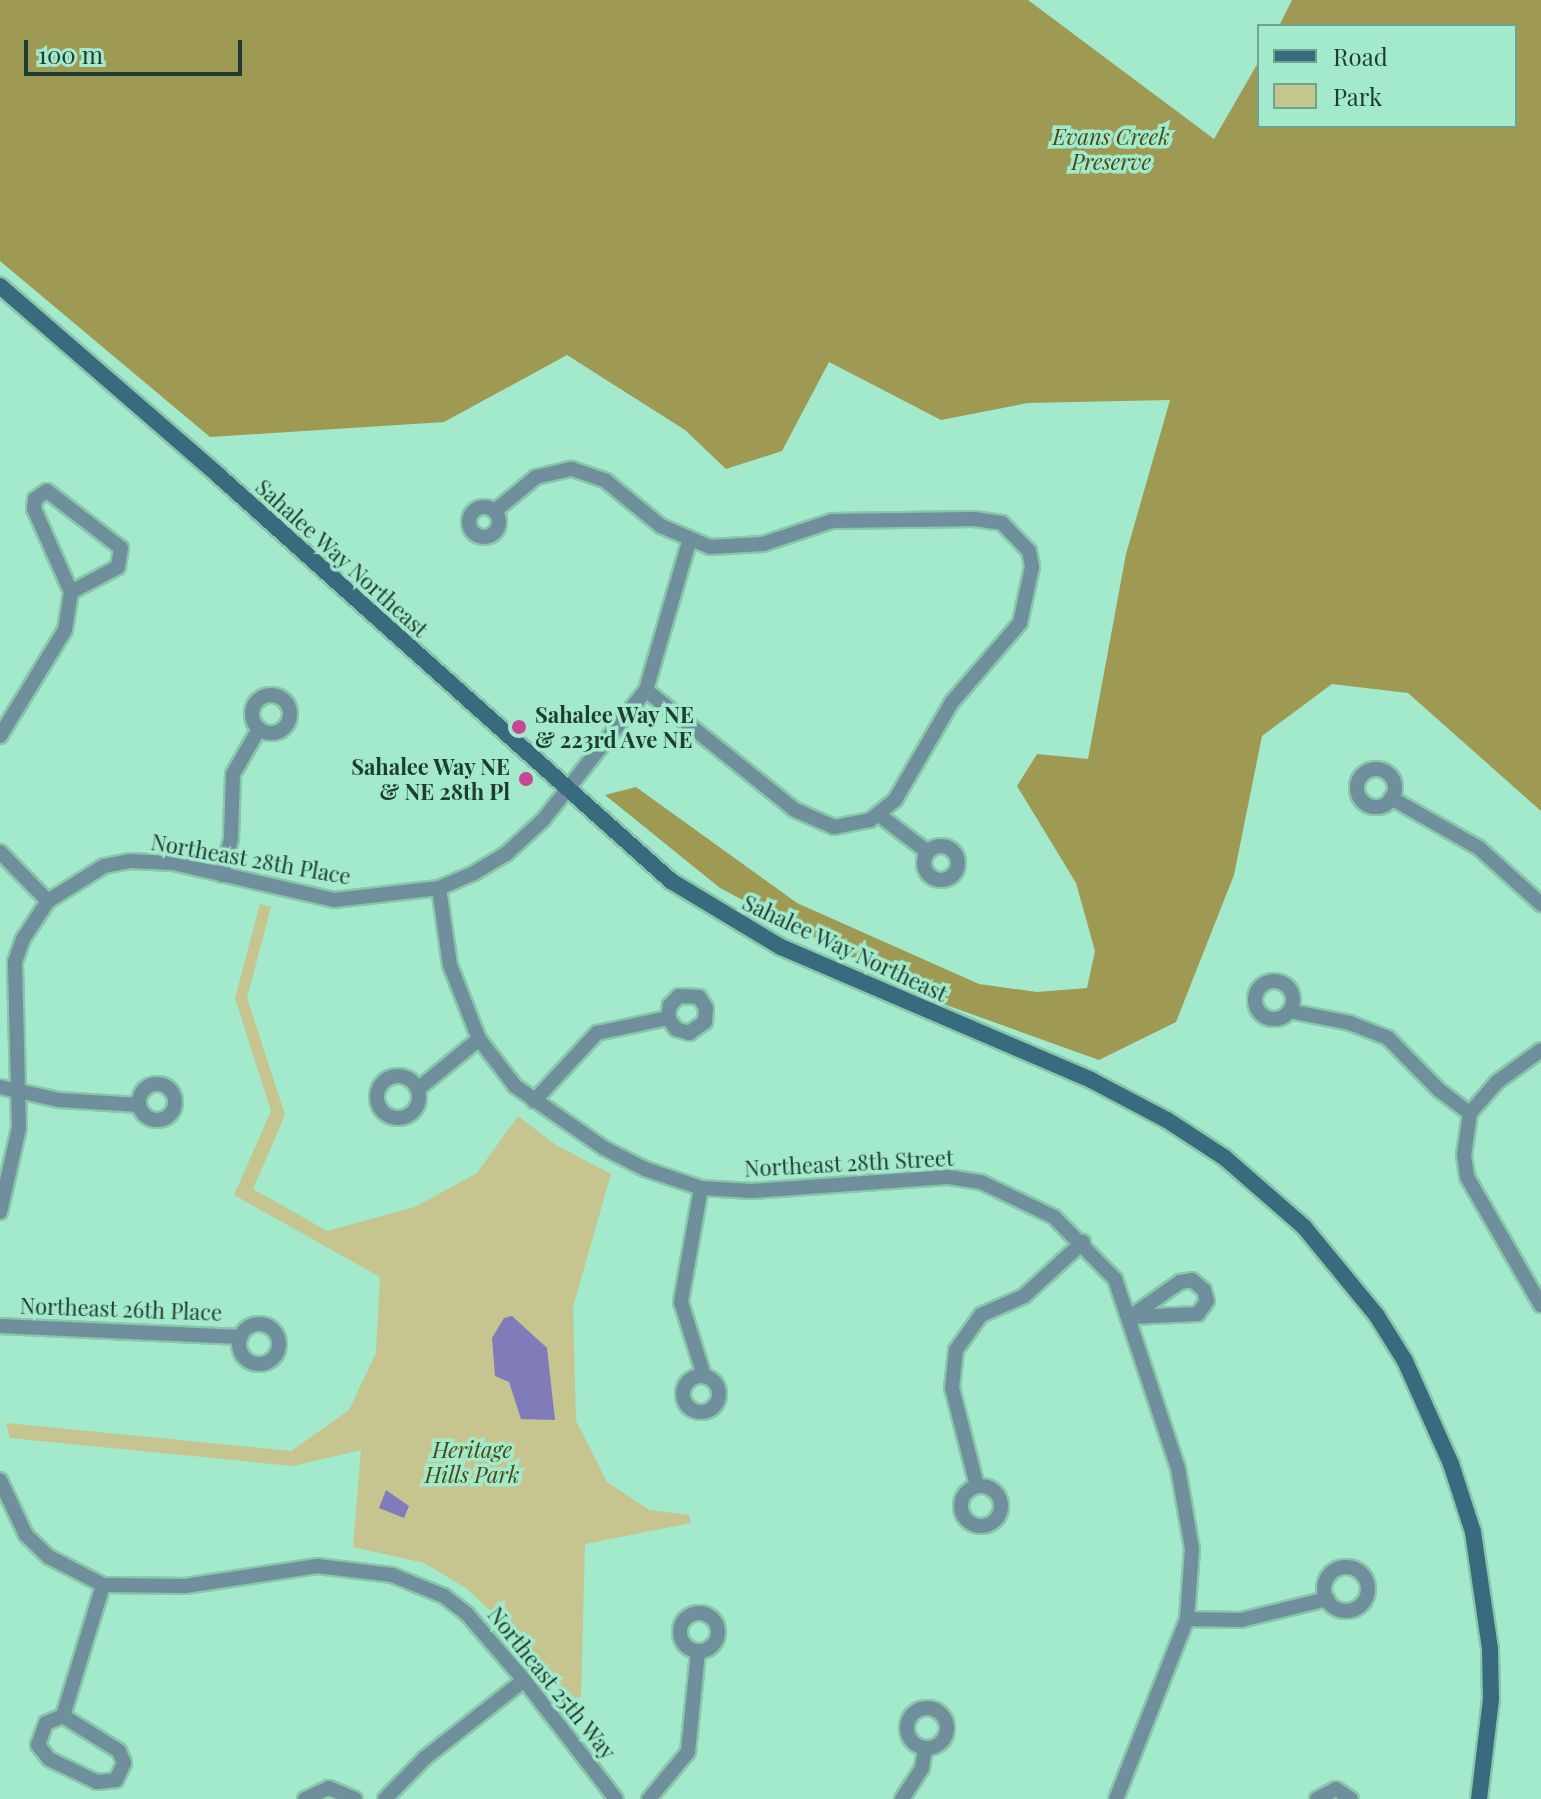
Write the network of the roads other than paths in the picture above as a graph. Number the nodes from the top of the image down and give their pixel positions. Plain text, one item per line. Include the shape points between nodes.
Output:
1 (0, 286) edge
2 (495, 511) dead end
3 (689, 542) junction
4 (71, 592) junction
5 (646, 690) junction
6 (259, 729) dead end
7 (0, 736) edge
8 (563, 789) junction
9 (1391, 798) dead end
10 (879, 815) junction
11 (0, 852) edge
12 (928, 852) dead end
13 (222, 875) junction
14 (439, 888) junction
15 (48, 901) junction
16 (1541, 904) edge
17 (1289, 1011) dead end
18 (668, 1018) dead end
19 (479, 1039) junction
20 (1541, 1050) edge
21 (0, 1087) edge
22 (418, 1089) dead end
23 (20, 1090) junction
24 (534, 1101) junction
25 (139, 1105) dead end
26 (1470, 1113) junction
27 (701, 1188) junction
28 (0, 1212) edge
29 (1083, 1242) junction
30 (1541, 1305) edge
31 (1130, 1317) junction
32 (0, 1326) edge
33 (241, 1337) dead end
34 (704, 1376) dead end
35 (0, 1480) edge
36 (977, 1486) dead end
37 (4, 1507) edge
38 (103, 1585) junction
39 (1327, 1599) dead end
40 (1187, 1619) junction
41 (698, 1651) dead end
42 (524, 1680) junction
43 (63, 1716) junction
44 (925, 1748) dead end
45 (305, 1799) edge
46 (355, 1799) edge
47 (385, 1799) edge
48 (616, 1799) edge
49 (649, 1799) edge
50 (902, 1799) edge
51 (1116, 1799) edge
52 (1317, 1799) edge
53 (1351, 1799) edge
54 (1479, 1799) edge

1 - 8 main road, Sahalee Way Northeast via 219,476
2 - 3 street via 536,477 572,469 606,481
3 - 5 street
3 - 10 street via 720,548 763,544 832,521 974,519 1002,523 1019,539 1032,567 1020,623 952,702 895,800
4 - 4 street via 118,567 121,548 47,491 35,499 37,523
4 - 7 street via 56,650
5 - 8 street, Northeast 28th Place
5 - 10 street via 795,810 834,827
6 - 13 street via 233,774 231,838
8 - 14 street, Northeast 28th Place via 543,820 506,854
8 - 54 main road, Sahalee Way Northeast via 671,881 737,924 1091,1080 1225,1158 1304,1227 1377,1316 1428,1410 1473,1532 1490,1661
9 - 16 street via 1479,848
10 - 12 street
11 - 15 street
13 - 14 street, Northeast 28th Place via 334,900
13 - 15 street, Northeast 28th Place via 151,860 130,861 104,866
14 - 19 street, Northeast 28th Street via 450,965
15 - 23 street via 15,962
17 - 26 street via 1350,1023 1388,1038
18 - 24 street via 597,1033
19 - 22 street
19 - 24 street, Northeast 28th Street via 515,1086
20 - 26 street via 1497,1082
21 - 23 street
23 - 25 street via 92,1104
23 - 28 street via 16,1151
24 - 27 street, Northeast 28th Street via 645,1169
26 - 30 street via 1464,1155 1467,1177
27 - 29 street, Northeast 28th Street via 752,1191 948,1177 1019,1198
27 - 34 street via 681,1302
29 - 31 street, Northeast 28th Street via 1115,1279
29 - 36 street via 1024,1296 981,1315 956,1350 952,1388
31 - 31 street via 1198,1314 1207,1301 1204,1290 1192,1280 1180,1282
31 - 40 street, Northeast 28th Street via 1189,1513 1192,1586
32 - 33 street, Northeast 26th Place
35 - 37 street
37 - 38 street, Northeast 25th Way via 49,1557
38 - 42 street, Northeast 25th Way via 154,1588 317,1566 392,1575 444,1596 467,1614
38 - 43 street
39 - 40 street via 1241,1620
40 - 51 street, Northeast 28th Street
41 - 49 street via 688,1752
42 - 47 street via 425,1758
42 - 48 street, Northeast 25th Way
43 - 43 street via 42,1727 41,1750 97,1782 116,1780 123,1770 119,1751
44 - 50 street via 922,1768
45 - 46 street via 329,1788
52 - 53 street via 1336,1789

